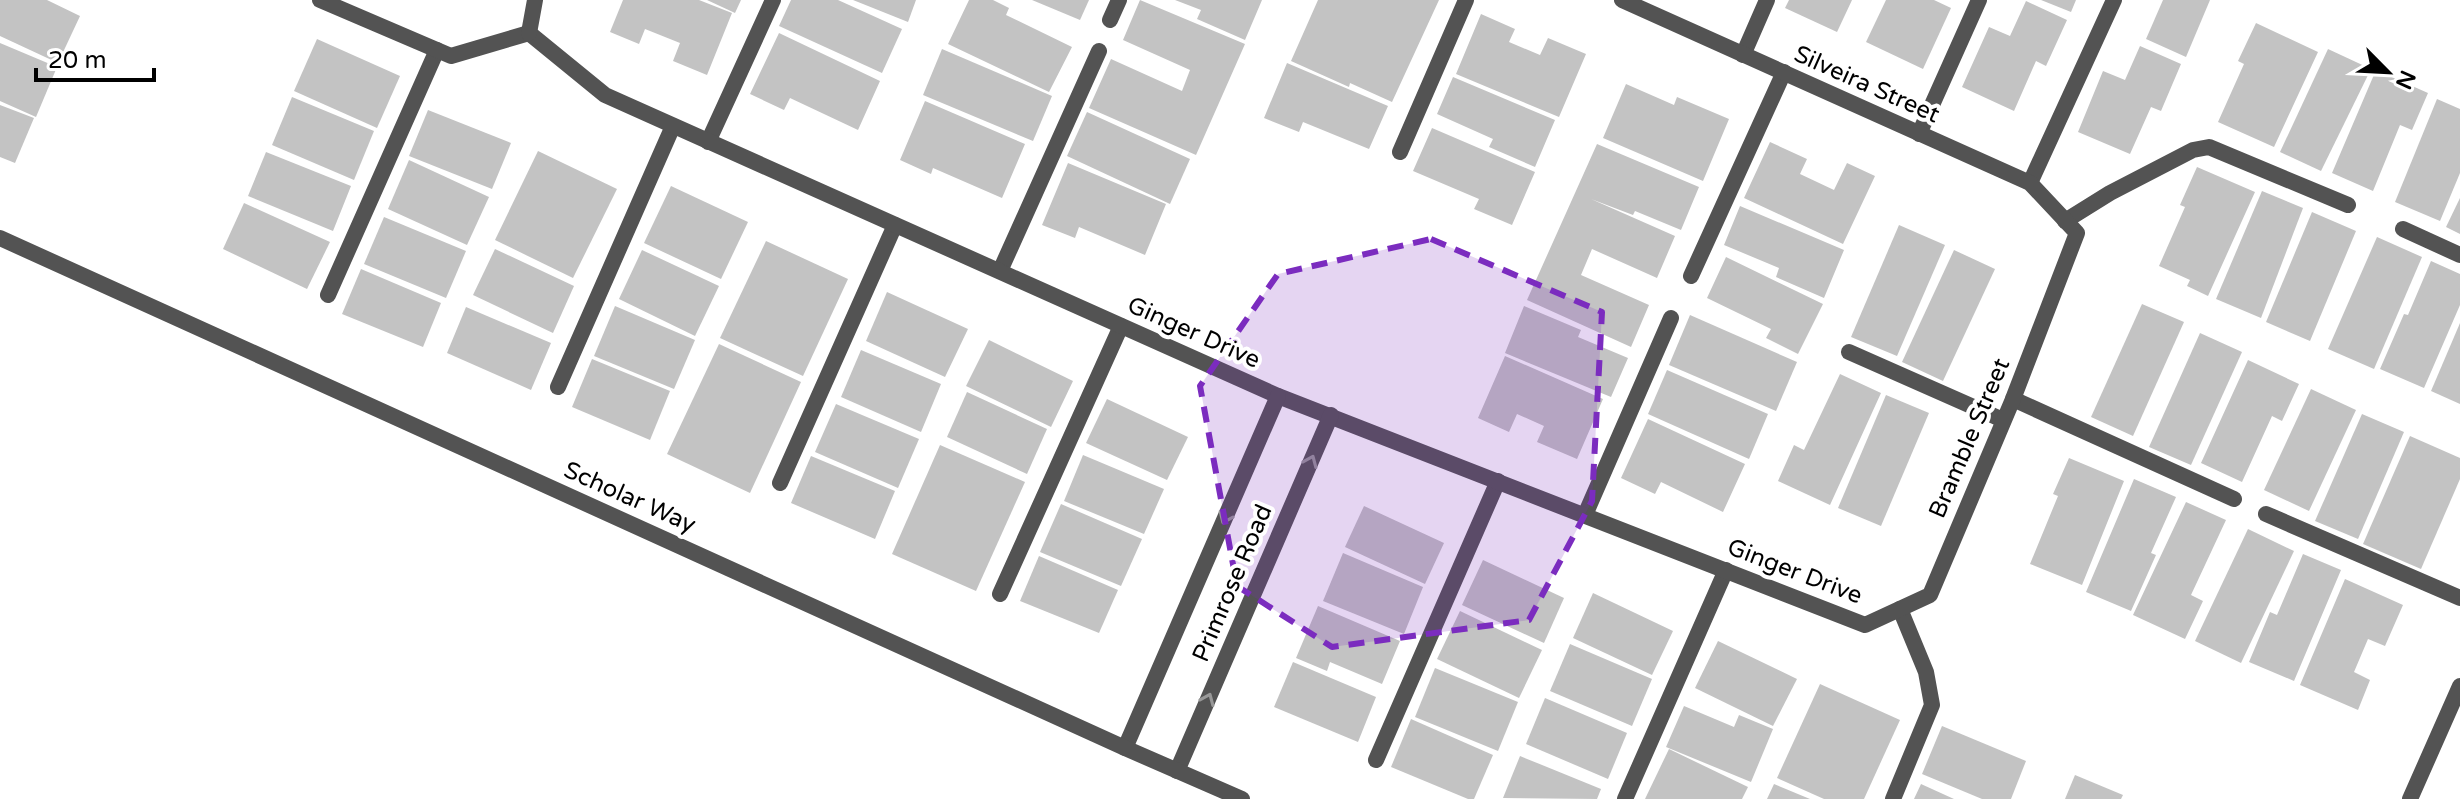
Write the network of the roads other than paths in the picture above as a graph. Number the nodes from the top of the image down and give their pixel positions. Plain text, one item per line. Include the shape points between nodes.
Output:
1 (320, 0) edge
2 (535, 0) edge
3 (773, 0) edge
4 (1119, 0) edge
5 (1466, 0) edge
6 (1622, 0) edge
7 (1767, 0) edge
8 (1979, 0) edge
9 (2114, 0) edge
10 (1110, 20) dead end
11 (529, 33) junction
12 (437, 50) junction
13 (1099, 51) dead end
14 (1743, 55) junction
15 (1784, 72) junction
16 (673, 126) junction
17 (1919, 134) junction
18 (708, 142) junction
19 (1400, 152) dead end
20 (2030, 183) junction
21 (2348, 205) dead end
22 (895, 225) junction
23 (2071, 227) junction
24 (2403, 229) dead end
25 (0, 238) edge
26 (2460, 255) edge
27 (1000, 271) junction
28 (1691, 276) dead end
29 (328, 295) dead end
30 (1671, 318) dead end
31 (1121, 326) junction
32 (1849, 352) dead end
33 (558, 387) dead end
34 (1278, 396) junction
35 (2013, 399) junction
36 (1331, 415) junction
37 (2003, 420) junction
38 (1498, 481) junction
39 (780, 483) dead end
40 (2234, 499) dead end
41 (2266, 514) dead end
42 (1585, 515) junction
43 (1726, 570) junction
44 (1000, 594) dead end
45 (2460, 598) edge
46 (1900, 609) junction
47 (1865, 625) joint
48 (2460, 686) edge
49 (1125, 748) junction
50 (1376, 760) dead end
51 (1177, 771) junction
52 (1242, 799) edge
53 (1625, 799) edge
54 (1893, 799) edge
55 (2410, 799) edge

1 - 12 street
2 - 11 street
3 - 18 street
4 - 10 street
5 - 19 street
6 - 14 street, Silveira Street
7 - 14 street
8 - 17 street
9 - 20 street
11 - 12 street via 451,56
11 - 16 street, Ginger Drive via 605,95
12 - 29 street
13 - 27 street
14 - 15 street, Silveira Street
15 - 17 street, Silveira Street
15 - 28 street
16 - 18 street, Ginger Drive
16 - 33 street
17 - 20 street, Silveira Street
18 - 22 street, Ginger Drive
20 - 23 street, Silveira Street
21 - 23 street via 2209,147 2193,150 2110,193
22 - 27 street, Ginger Drive
22 - 39 street
23 - 35 street, Bramble Street
24 - 26 street
25 - 49 street, Scholar Way
27 - 31 street, Ginger Drive
30 - 42 street
31 - 34 street, Ginger Drive
31 - 44 street
32 - 37 street
34 - 36 street, Ginger Drive
34 -> 49 street, Primrose Road
35 - 37 street, Bramble Street
35 - 40 street
36 - 38 street, Ginger Drive
51 -> 36 street, Primrose Road
37 - 46 street, Bramble Street via 1930,595
38 - 42 street, Ginger Drive
38 - 50 street
41 - 45 street
42 - 43 street, Ginger Drive
43 - 47 street, Ginger Drive
43 - 53 street
46 - 47 street, Bramble Street
46 - 54 street via 1926,672 1932,705
48 - 55 street
49 - 51 street, Scholar Way
51 - 52 street, Scholar Way

